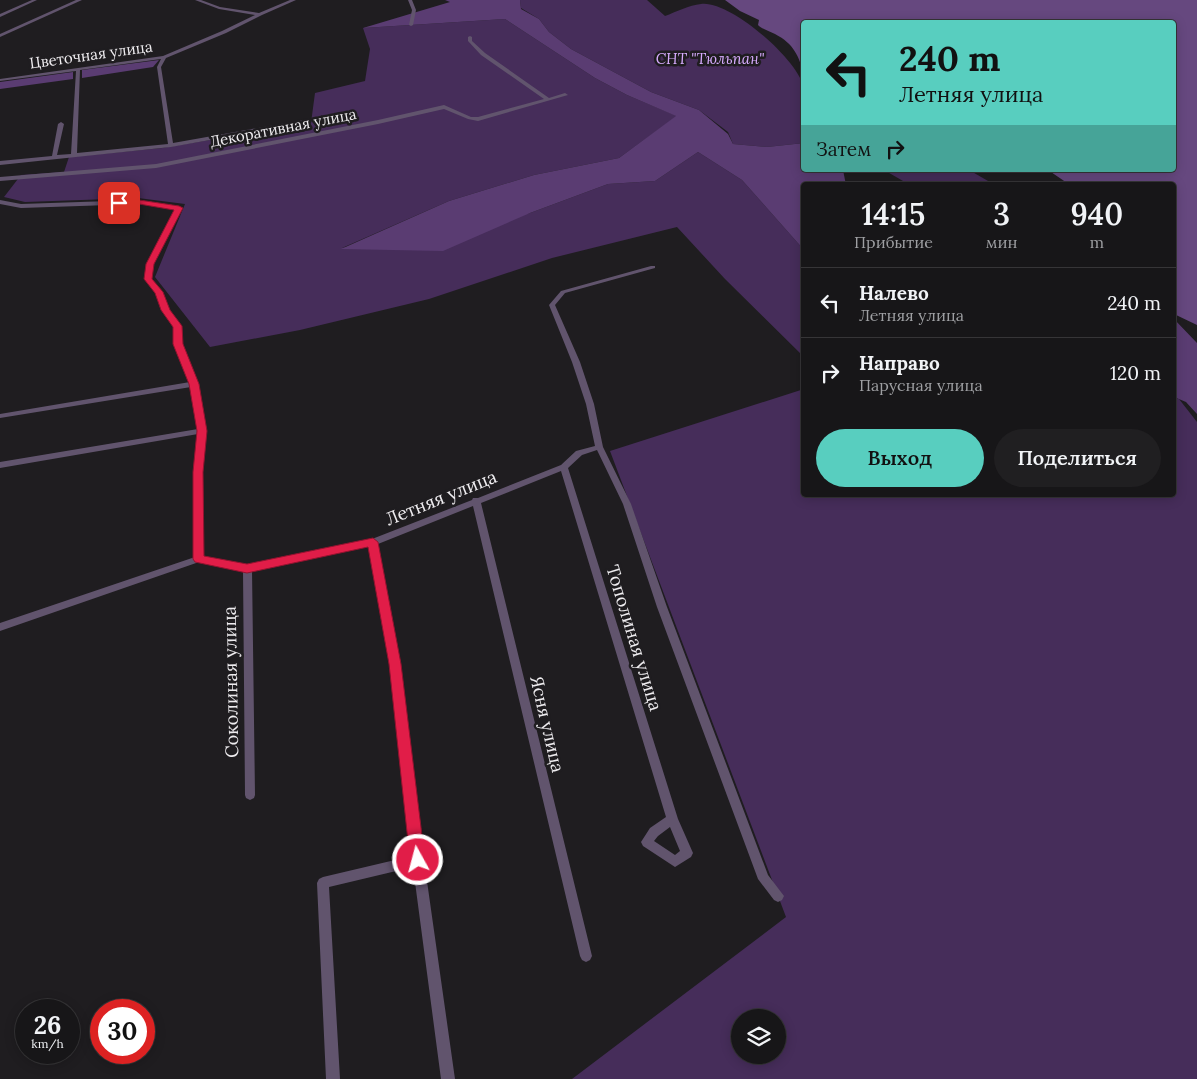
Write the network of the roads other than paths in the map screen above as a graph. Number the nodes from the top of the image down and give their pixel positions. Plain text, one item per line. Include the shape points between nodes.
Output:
1 (35, 0) edge
2 (80, 0) edge
3 (197, 0) edge
4 (294, 0) edge
5 (410, 0) edge
6 (260, 14) junction
7 (0, 16) edge
8 (411, 26) dead end
9 (0, 36) edge
10 (470, 37) dead end
11 (164, 57) junction
12 (78, 70) junction
13 (0, 80) edge
14 (565, 95) dead end
15 (547, 99) junction
16 (309, 121) dead end
17 (61, 124) dead end
18 (171, 145) junction
19 (74, 156) junction
20 (54, 158) junction
21 (0, 163) edge
22 (0, 179) edge
23 (0, 202) edge
24 (179, 208) joint
25 (653, 267) dead end
26 (194, 384) junction
27 (0, 416) edge
28 (202, 431) junction
29 (599, 447) junction
30 (0, 465) edge
31 (564, 467) junction
32 (476, 500) junction
33 (373, 542) junction
34 (199, 559) junction
35 (247, 568) junction
36 (0, 627) edge
37 (250, 795) dead end
38 (672, 819) dead end
39 (418, 860) junction
40 (778, 896) dead end
41 (586, 956) dead end
42 (333, 1079) edge
43 (448, 1079) edge

1 - 7 street
2 - 9 street
3 - 6 street via 219,8
4 - 6 street, Цветочная улица
5 - 8 street via 414,10
6 - 11 street, Цветочная улица
10 - 15 street via 483,54
11 - 12 street, Цветочная улица
11 - 18 street via 159,67
12 - 13 street, Цветочная улица
12 - 19 street
14 - 15 street, Декоративная улица
15 - 22 street, Декоративная улица via 478,118 444,107 156,166
16 - 18 street
17 - 20 street
18 - 19 street
19 - 20 street
20 - 21 street
23 - 24 street via 21,206 139,202
24 - 26 street via 150,264 148,279 178,326 178,344
25 - 29 street via 562,292 552,305 582,379
26 - 27 street
26 - 28 street
28 - 30 street
28 - 34 street via 198,472
29 - 31 street, Летняя улица via 579,453
29 - 40 street via 627,504 764,879
31 - 32 street, Летняя улица
31 - 38 street, Тополиная улица
32 - 33 street, Летняя улица via 434,520
32 - 41 street, Ясня улица
33 - 35 street, Летняя улица
33 - 39 street via 395,664
34 - 35 street, Летняя улица
34 - 36 street, Летняя улица
35 - 37 street, Соколиная улица
39 - 42 street via 323,882
39 - 43 street

